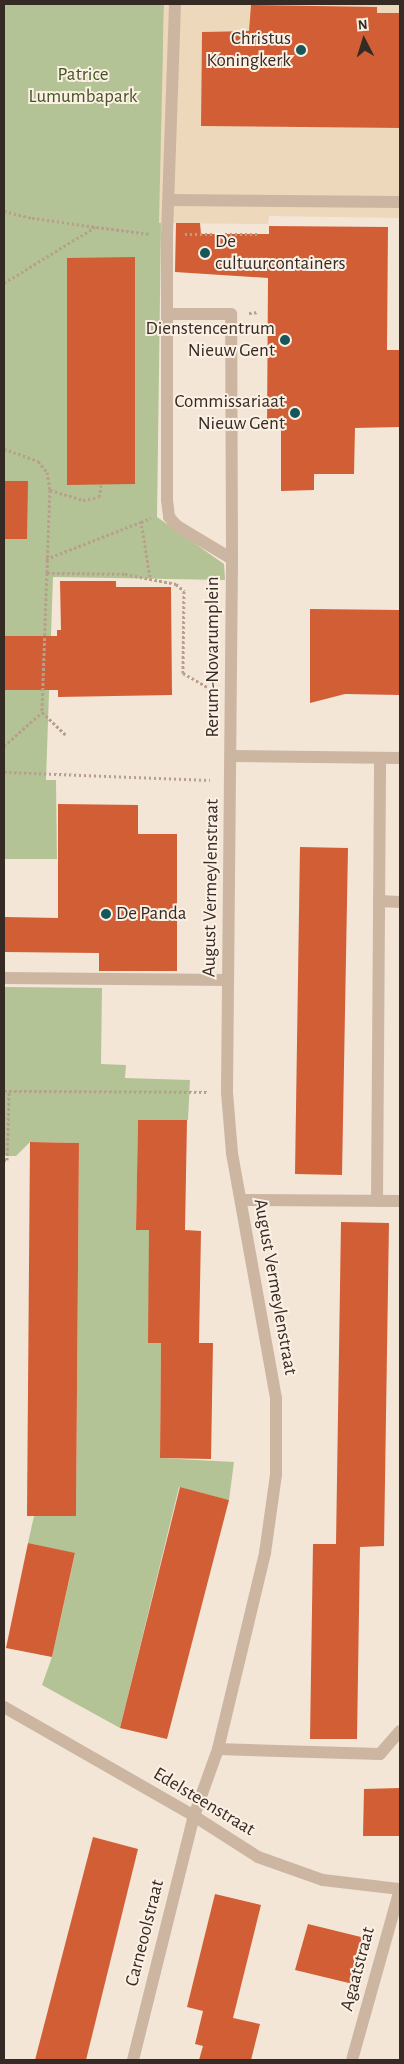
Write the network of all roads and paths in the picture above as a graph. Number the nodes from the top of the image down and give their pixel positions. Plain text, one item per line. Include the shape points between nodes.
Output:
1 (175, 4) edge
2 (169, 200) junction
3 (400, 202) edge
4 (4, 211) edge
5 (95, 227) junction
6 (167, 234) junction
7 (258, 234) dead end
8 (4, 283) edge
9 (167, 314) junction
10 (4, 449) edge
11 (101, 485) dead end
12 (50, 490) junction
13 (168, 512) junction
14 (141, 522) junction
15 (232, 558) junction
16 (46, 559) junction
17 (46, 573) junction
18 (150, 577) junction
19 (232, 702) junction
20 (42, 712) junction
21 (66, 735) dead end
22 (4, 746) edge
23 (231, 756) junction
24 (380, 758) junction
25 (400, 758) edge
26 (4, 772) edge
27 (232, 781) junction
28 (379, 901) junction
29 (400, 902) edge
30 (4, 978) edge
31 (228, 980) junction
32 (4, 1091) edge
33 (9, 1091) junction
34 (227, 1092) junction
35 (4, 1160) edge
36 (241, 1200) junction
37 (377, 1201) junction
38 (400, 1201) edge
39 (4, 1707) edge
40 (400, 1731) edge
41 (218, 1749) junction
42 (194, 1816) junction
43 (400, 1889) edge
44 (133, 2060) edge
45 (352, 2060) edge

1 - 2 street
2 - 3 street
2 - 6 street
4 - 5 path
5 - 6 path
5 - 8 path
6 - 7 path
6 - 9 street
9 - 13 street
9 - 15 street, Rerum-Novarumplein via 231,314
10 - 12 path via 38,462 47,472
11 - 12 path via 99,497 83,500
12 - 16 path
13 - 14 path
13 - 15 street, Rerum-Novarumplein via 176,526
14 - 16 path
14 - 18 path
15 - 19 street, Rerum-Novarumplein
16 - 17 path
17 - 18 path
17 - 20 path
18 - 19 path via 176,584 184,591 183,674
19 - 23 street, Rerum-Novarumplein
20 - 21 path
20 - 22 path
23 - 24 street
23 - 27 street, August Vermeylenstraat
24 - 25 street
24 - 28 street
26 - 27 path
27 - 31 street, August Vermeylenstraat
28 - 29 street
28 - 37 street
30 - 31 street
31 - 34 street, August Vermeylenstraat
32 - 33 path
33 - 34 path
33 - 35 path via 7,1160
34 - 36 street, August Vermeylenstraat via 232,1153
36 - 37 street
36 - 41 street, August Vermeylenstraat via 276,1398 276,1475 265,1553
37 - 38 street
39 - 42 street, Edelsteenstraat
40 - 41 street via 380,1754
41 - 42 street, August Vermeylenstraat
42 - 43 street, Edelsteenstraat via 258,1857 323,1880
42 - 44 street, Carneoolstraat
43 - 45 street, Agaatstraat

